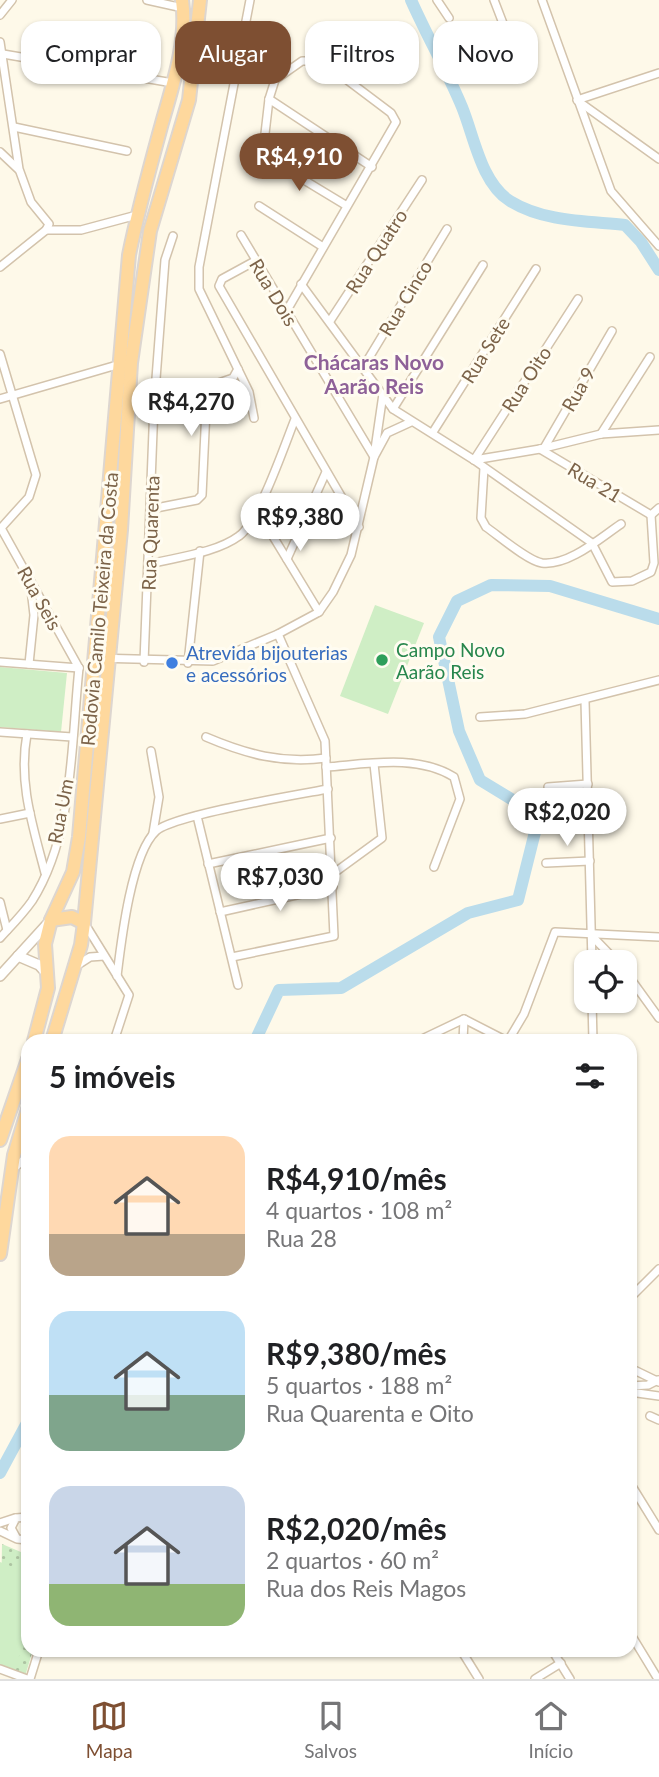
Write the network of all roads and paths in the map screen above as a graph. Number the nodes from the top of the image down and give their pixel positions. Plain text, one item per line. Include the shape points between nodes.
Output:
1 (12, 0) edge
2 (147, 0) edge
3 (200, 0) edge
4 (250, 0) edge
5 (437, 0) edge
6 (494, 0) edge
7 (542, 0) edge
8 (183, 4) edge
9 (0, 15) edge
10 (449, 18) dead end
11 (502, 21) edge
12 (0, 42) edge
13 (3, 54) junction
14 (659, 73) edge
15 (173, 83) junction
16 (269, 99) junction
17 (577, 100) junction
18 (14, 127) junction
19 (127, 151) dead end
20 (0, 152) edge
21 (659, 159) edge
22 (372, 167) junction
23 (19, 169) junction
24 (422, 180) dead end
25 (259, 206) dead end
26 (347, 206) junction
27 (137, 215) junction
28 (447, 229) dead end
29 (46, 230) junction
30 (241, 235) dead end
31 (173, 236) dead end
32 (659, 246) edge
33 (323, 247) junction
34 (255, 261) junction
35 (483, 265) dead end
36 (0, 267) edge
37 (536, 269) dead end
38 (301, 284) junction
39 (578, 299) dead end
40 (286, 312) junction
41 (330, 321) junction
42 (612, 331) dead end
43 (0, 354) edge
44 (650, 357) dead end
45 (117, 365) junction
46 (364, 366) junction
47 (238, 369) junction
48 (207, 388) junction
49 (383, 394) junction
50 (12, 395) junction
51 (0, 399) edge
52 (154, 405) junction
53 (393, 409) junction
54 (254, 418) dead end
55 (295, 419) junction
56 (411, 422) junction
57 (659, 430) edge
58 (433, 432) junction
59 (601, 434) junction
60 (542, 448) junction
61 (374, 457) junction
62 (474, 460) junction
63 (484, 468) junction
64 (326, 472) junction
65 (659, 508) edge
66 (151, 509) junction
67 (257, 510) junction
68 (651, 515) junction
69 (621, 524) dead end
70 (359, 527) junction
71 (0, 528) edge
72 (592, 543) junction
73 (200, 551) junction
74 (287, 559) junction
75 (150, 564) junction
76 (29, 580) junction
77 (318, 612) junction
78 (278, 634) junction
79 (95, 659) junction
80 (109, 659) junction
81 (0, 662) edge
82 (144, 662) junction
83 (188, 663) junction
84 (29, 664) junction
85 (79, 668) junction
86 (659, 680) edge
87 (585, 701) junction
88 (480, 717) dead end
89 (0, 732) edge
90 (27, 734) junction
91 (72, 737) junction
92 (206, 737) dead end
93 (151, 751) dead end
94 (326, 762) junction
95 (374, 764) junction
96 (587, 784) junction
97 (548, 787) dead end
98 (328, 789) junction
99 (30, 813) junction
100 (197, 816) junction
101 (0, 819) edge
102 (153, 833) junction
103 (331, 838) junction
104 (590, 861) junction
105 (546, 863) dead end
106 (208, 864) junction
107 (434, 867) dead end
108 (334, 873) junction
109 (46, 874) junction
110 (333, 887) junction
111 (0, 902) edge
112 (220, 912) junction
113 (51, 920) junction
114 (84, 923) junction
115 (7, 930) junction
116 (591, 935) junction
117 (659, 937) edge
118 (0, 938) edge
119 (592, 950) edge
120 (605, 950) edge
121 (18, 956) junction
122 (104, 956) junction
123 (232, 957) junction
124 (74, 968) junction
125 (48, 975) junction
126 (0, 976) edge
127 (117, 976) junction
128 (238, 985) dead end
129 (637, 988) edge
130 (593, 1013) edge
131 (659, 1018) edge
132 (464, 1019) junction
133 (36, 1034) edge
134 (54, 1034) edge
135 (116, 1034) edge
136 (433, 1034) edge
137 (463, 1034) edge
138 (494, 1034) edge
139 (512, 1034) edge
140 (593, 1034) edge
141 (21, 1079) edge
142 (21, 1132) edge
143 (0, 1140) edge
144 (21, 1154) edge
145 (14, 1155) junction
146 (21, 1161) edge
147 (11, 1170) junction
148 (0, 1254) edge
149 (659, 1269) edge
150 (637, 1291) edge
151 (637, 1371) edge
152 (658, 1381) edge
153 (637, 1385) edge
154 (637, 1393) edge
155 (659, 1396) edge
156 (650, 1416) dead end
157 (659, 1420) edge
158 (637, 1494) edge
159 (21, 1514) edge
160 (17, 1518) junction
161 (21, 1518) edge
162 (0, 1523) edge
163 (659, 1530) edge
164 (0, 1531) edge
165 (17, 1539) junction
166 (21, 1540) edge
167 (637, 1644) edge
168 (37, 1657) edge
169 (465, 1657) edge
170 (557, 1657) edge
171 (561, 1663) junction
172 (0, 1669) edge
173 (29, 1679) edge
174 (479, 1679) edge
175 (535, 1679) edge
176 (570, 1679) edge
177 (658, 1679) edge

1 - 9 street
2 - 8 street
3 - 80 highway, Rodovia Camilo Teixeira da Costa via 188,100 150,231 131,363
4 - 47 street via 199,289
5 - 10 street
6 - 11 street
7 - 17 street
8 - 15 highway, Rodovia Camilo Teixeira da Costa via 185,20
12 - 13 street
13 - 15 street
13 - 18 street
14 - 17 street
15 - 27 highway, Rodovia Camilo Teixeira da Costa
16 - 22 street
16 - 22 street via 275,80 289,68 302,61 322,61 391,113 395,127
16 - 26 street via 262,144 266,157
17 - 21 street
17 - 32 street via 611,191
18 - 19 street
18 - 23 street
20 - 23 street
22 - 26 street
23 - 29 street via 31,202 49,223
24 - 41 street, Rua Quatro
25 - 33 street
26 - 33 street
27 - 29 street via 81,230
27 - 45 highway, Rodovia Camilo Teixeira da Costa
28 - 46 street, Rua Cinco
29 - 36 street
30 - 34 street, Rua Dois
31 - 52 street, Rua Quarenta via 165,260
33 - 38 street
34 - 40 street, Rua Dois
34 - 55 street via 222,279 219,286
35 - 53 street
37 - 58 street, Rua Sete
38 - 40 street
38 - 41 street
39 - 62 street, Rua Oito
40 - 61 street, Rua Dois
41 - 46 street
42 - 60 street, Rua 9
43 - 50 street
44 - 59 street
45 - 50 street
45 - 79 highway, Rodovia Camilo Teixeira da Costa
46 - 49 street
47 - 48 street via 233,378
47 - 54 street via 253,402
48 - 52 street
48 - 66 street via 203,490 197,500
49 - 53 street
49 - 61 street
50 - 51 street
50 - 71 street via 36,475 23,505
52 - 66 street, Rua Quarenta
53 - 56 street
55 - 64 street
55 - 67 street
56 - 58 street
56 - 61 street via 387,433
57 - 59 street
58 - 62 street
59 - 60 street
60 - 62 street
60 - 68 street, Rua 21
61 - 70 street
62 - 63 street
63 - 72 street
63 - 72 street via 481,518 511,545 540,563 556,562
64 - 70 street
64 - 74 street
65 - 68 street
66 - 75 street, Rua Quarenta
67 - 73 street via 241,535
67 - 74 street
68 - 72 street via 654,563 643,578 612,582
69 - 72 street
70 - 77 street via 333,593
71 - 76 street, Rua Seis
73 - 75 street
73 - 83 street
74 - 77 street
75 - 82 street, Rua Quarenta
76 - 84 street via 34,615
76 - 85 street, Rua Seis
77 - 78 street
78 - 83 street via 213,661
78 - 94 street via 325,741
79 - 80 street
79 - 113 highway, Rodovia Camilo Teixeira da Costa via 79,837 73,872
80 - 82 street
80 - 114 highway, Rodovia Camilo Teixeira da Costa
81 - 84 street
82 - 83 street
84 - 85 street
85 - 91 street, Rua Um
86 - 87 street
87 - 88 street via 525,714
87 - 96 street
89 - 90 street
90 - 91 street
90 - 99 street via 22,757
91 - 109 street, Rua Um via 62,823
92 - 94 street via 279,761
93 - 102 street via 159,797
94 - 95 street
94 - 98 street
95 - 107 street via 407,762 454,777 460,799
95 - 108 street via 382,838
96 - 97 street
96 - 104 street
98 - 100 street
98 - 103 street
99 - 101 street
99 - 109 street
100 - 102 street
100 - 106 street
102 - 127 street via 132,888
103 - 106 street
103 - 108 street
104 - 105 street
104 - 116 street
106 - 112 street
108 - 110 street
109 - 115 street, Rua Um via 31,902
110 - 112 street
110 - 123 street via 334,936
111 - 115 street
112 - 123 street
113 - 114 highway via 72,916
113 - 121 street, Rodovia Camilo Teixeira da Costa
113 - 125 highway via 45,944
114 - 122 street
114 - 124 highway, Rodovia Camilo Teixeira da Costa
115 - 118 street, Rua Um
116 - 117 street
116 - 119 street
116 - 120 street
116 - 139 street via 555,932
121 - 125 street via 39,965
121 - 126 street, Rodovia Camilo Teixeira da Costa
122 - 124 street via 90,957
122 - 127 street
123 - 128 street
124 - 134 highway, Rodovia Camilo Teixeira da Costa
125 - 133 highway
127 - 135 street via 129,995
129 - 131 street
130 - 140 street
132 - 136 street
132 - 137 street
132 - 138 street
141 - 143 highway
142 - 145 highway
144 - 145 street
145 - 147 highway
146 - 147 street
147 - 148 highway
149 - 150 street
151 - 152 street
152 - 153 street
154 - 155 street
156 - 157 street
158 - 163 street
159 - 160 street
160 - 161 street
160 - 162 street
160 - 165 street via 11,1528
164 - 165 street
165 - 166 street
167 - 177 street
168 - 173 street
169 - 174 street
170 - 171 street
171 - 175 street
171 - 176 street
172 - 173 street

